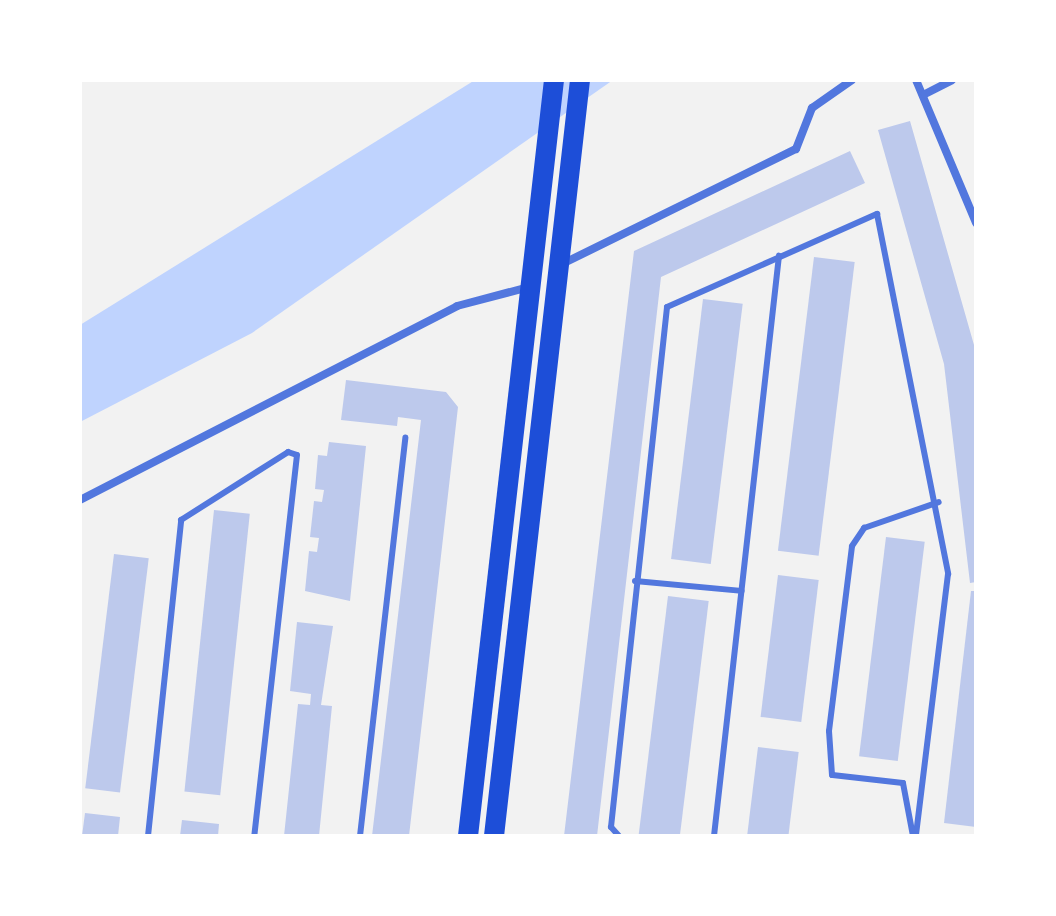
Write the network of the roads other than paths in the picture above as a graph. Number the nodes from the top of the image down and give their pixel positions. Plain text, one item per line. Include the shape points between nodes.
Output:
1 (554, 80) edge
2 (580, 80) edge
3 (852, 80) edge
4 (916, 80) edge
5 (952, 80) edge
6 (925, 94) junction
7 (976, 223) edge
8 (779, 256) junction
9 (560, 259) junction
10 (531, 286) junction
11 (405, 438) dead end
12 (80, 500) edge
13 (939, 502) junction
14 (635, 581) junction
15 (742, 591) junction
16 (148, 836) edge
17 (254, 836) edge
18 (360, 836) edge
19 (468, 836) edge
20 (494, 836) edge
21 (619, 836) edge
22 (714, 836) edge
23 (914, 836) edge

1 - 10 main road
2 - 9 main road
3 - 9 street via 812,108 796,149
4 - 6 street
5 - 6 street
6 - 7 street
8 - 13 lane via 877,214
8 - 14 lane via 667,307
8 - 15 lane
9 - 20 main road
10 - 12 street via 457,306
10 - 19 main road
11 - 18 lane
13 - 23 lane via 947,611
13 - 23 lane via 864,528 852,546 829,731 832,775 903,783
14 - 15 lane
14 - 21 lane via 611,827
15 - 22 lane
16 - 17 lane via 181,520 288,452 297,455

